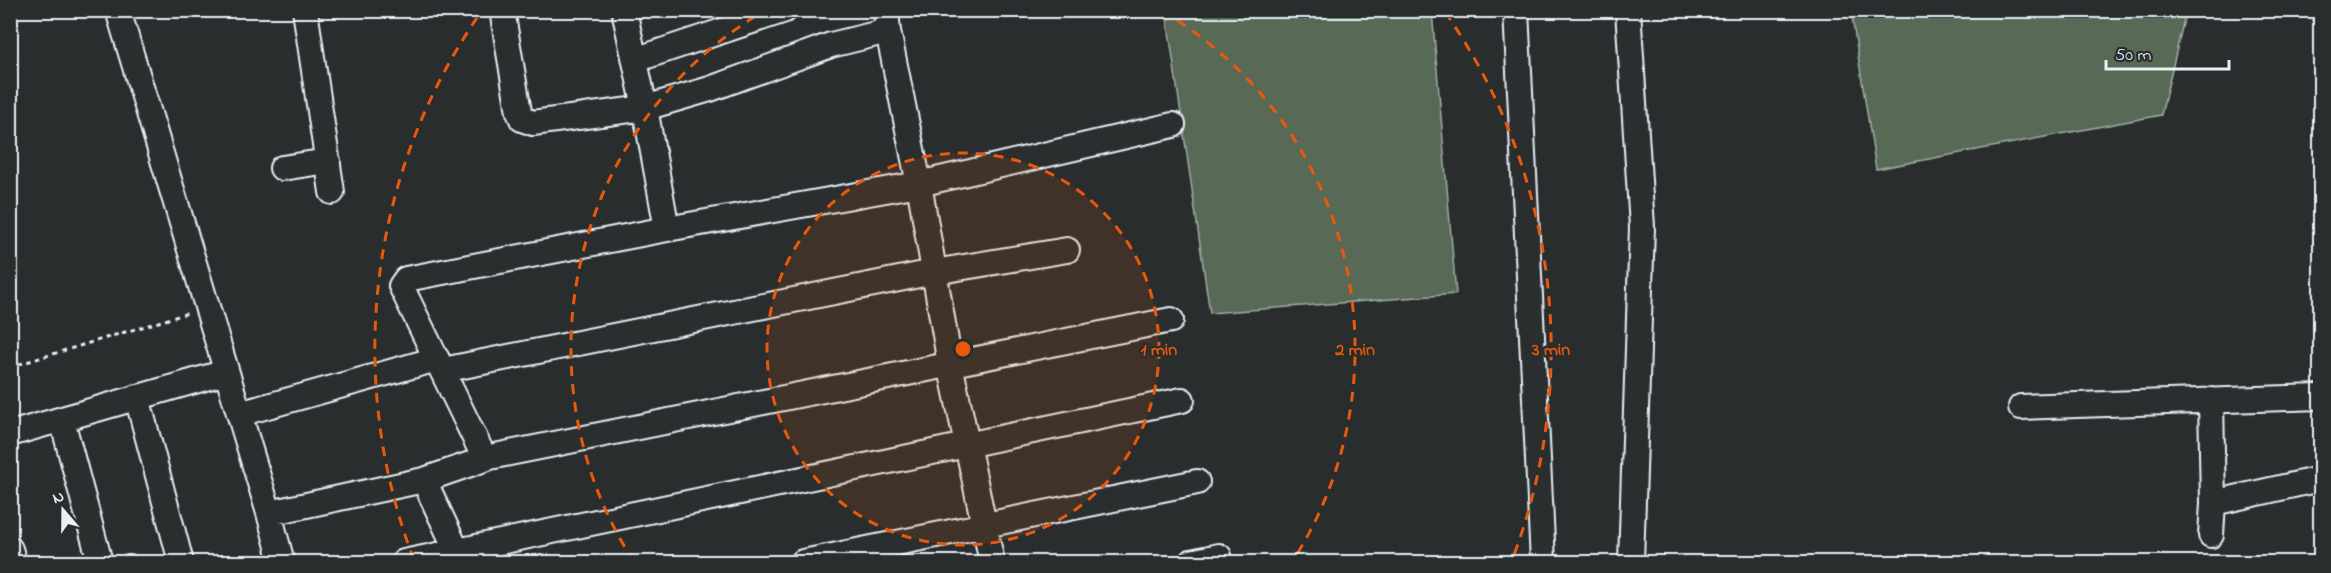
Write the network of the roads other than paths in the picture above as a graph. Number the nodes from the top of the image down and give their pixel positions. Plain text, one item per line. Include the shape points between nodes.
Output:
1 (118, 10) edge
2 (305, 10) edge
3 (502, 10) edge
4 (624, 10) edge
5 (785, 10) edge
6 (1516, 10) edge
7 (1628, 10) edge
8 (887, 21) edge
9 (634, 60) junction
10 (645, 108) junction
11 (1173, 125) dead end
12 (328, 161) junction
13 (282, 168) dead end
14 (919, 184) junction
15 (333, 192) dead end
16 (666, 229) junction
17 (1067, 250) dead end
18 (934, 272) junction
19 (1171, 321) dead end
20 (440, 364) junction
21 (950, 364) junction
22 (226, 372) junction
23 (137, 397) junction
24 (2320, 397) edge
25 (1182, 400) dead end
26 (2211, 400) junction
27 (2021, 407) dead end
28 (239, 414) junction
29 (62, 420) junction
30 (10, 434) edge
31 (967, 445) junction
32 (485, 458) junction
33 (2320, 479) edge
34 (424, 480) junction
35 (1197, 482) dead end
36 (2213, 502) junction
37 (269, 513) junction
38 (984, 524) junction
39 (2211, 535) dead end
40 (10, 549) edge
41 (1219, 556) dead end
42 (459, 557) edge
43 (14, 562) edge
44 (100, 562) edge
45 (180, 562) edge
46 (282, 562) edge
47 (404, 562) edge
48 (803, 562) edge
49 (992, 562) edge
50 (1191, 562) edge
51 (1543, 562) edge
52 (1631, 562) edge

1 - 22 street
2 - 12 street
3 - 10 street via 519,112 526,122
4 - 9 street
5 - 9 street
6 - 51 street
7 - 52 street via 1642,227
8 - 10 street via 710,89
8 - 14 street
9 - 10 street
10 - 16 street
11 - 14 street
12 - 13 street
12 - 15 street
14 - 16 street
14 - 18 street
16 - 20 street via 406,279 401,285
17 - 18 street
18 - 20 street
18 - 21 street
19 - 21 street
20 - 28 street
20 - 32 street
21 - 31 street
21 - 32 street
22 - 23 street
22 - 28 street
23 - 29 street
23 - 45 street
24 - 26 street
25 - 31 street
26 - 27 street
26 - 36 street
28 - 37 street
29 - 30 street
29 - 44 street
31 - 38 street
31 - 42 street
32 - 34 street
33 - 36 street
34 - 37 street
34 - 42 street
35 - 38 street
36 - 39 street
37 - 46 street
38 - 48 street
38 - 49 street
40 - 43 street
41 - 50 street
42 - 47 street

